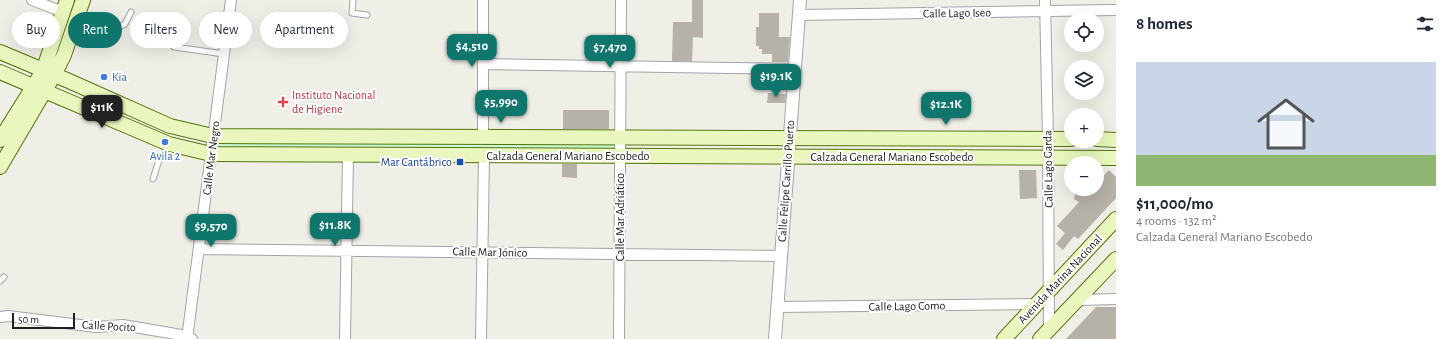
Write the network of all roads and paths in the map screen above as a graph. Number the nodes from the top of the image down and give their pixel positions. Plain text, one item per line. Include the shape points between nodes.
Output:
1 (32, 0) edge
2 (232, 0) edge
3 (353, 0) edge
4 (483, 0) edge
5 (621, 0) edge
6 (800, 0) edge
7 (1045, 0) edge
8 (65, 6) edge
9 (80, 6) edge
10 (1116, 10) edge
11 (1045, 11) junction
12 (130, 14) edge
13 (367, 15) dead end
14 (799, 15) junction
15 (181, 48) edge
16 (0, 52) edge
17 (224, 54) junction
18 (483, 64) junction
19 (621, 67) junction
20 (795, 69) junction
21 (0, 72) edge
22 (48, 73) junction
23 (38, 89) junction
24 (213, 136) junction
25 (483, 137) junction
26 (620, 137) junction
27 (790, 138) junction
28 (1048, 139) junction
29 (1064, 139) edge
30 (1104, 139) edge
31 (0, 140) edge
32 (1116, 140) edge
33 (169, 144) junction
34 (211, 154) junction
35 (348, 155) junction
36 (484, 156) junction
37 (620, 156) junction
38 (788, 156) junction
39 (1048, 157) junction
40 (1116, 158) edge
41 (0, 167) edge
42 (153, 179) dead end
43 (1116, 219) edge
44 (200, 249) junction
45 (346, 251) junction
46 (484, 252) junction
47 (619, 254) junction
48 (781, 256) junction
49 (1116, 259) edge
50 (1049, 290) junction
51 (1116, 299) edge
52 (1078, 300) junction
53 (1036, 304) junction
54 (777, 307) junction
55 (0, 317) edge
56 (1046, 336) edge
57 (189, 338) edge
58 (345, 339) edge
59 (481, 339) edge
60 (619, 339) edge
61 (775, 339) edge
62 (1004, 339) edge

1 - 8 street
2 - 17 street, Calle Mar Negro
3 - 13 lane via 352,13
4 - 18 street
5 - 19 street, Calle Mar Adriático
6 - 14 street, Calle Felipe Carrillo Puerto
7 - 11 street, Calle Lago Garda
8 - 22 main road
9 - 12 lane via 121,26
9 - 22 main road via 64,55
10 - 11 street, Calle Lago Iseo
11 - 14 street, Calle Lago Iseo
11 - 28 street, Calle Lago Garda
14 - 20 street, Calle Felipe Carrillo Puerto
15 - 17 lane
16 - 22 main road, Calzada General Mariano Escobedo
17 - 24 street, Calle Mar Negro
18 - 19 street
18 - 25 street
19 - 20 street
19 - 26 street, Calle Mar Adriático
20 - 27 street, Calle Felipe Carrillo Puerto
21 - 23 main road, Calzada General Mariano Escobedo
22 - 23 main road
22 - 24 main road, Calzada General Mariano Escobedo via 170,126
23 - 31 main road
23 - 33 main road, Calzada General Mariano Escobedo
23 - 41 main road
24 - 25 main road, Calzada General Mariano Escobedo
24 - 34 street, Calle Mar Negro
25 - 26 main road, Calzada General Mariano Escobedo
26 - 27 main road, Calzada General Mariano Escobedo
26 - 37 street, Calle Mar Adriático
27 - 28 main road, Calzada General Mariano Escobedo
27 - 38 street, Calle Felipe Carrillo Puerto
28 - 29 main road, Calzada General Mariano Escobedo
28 - 39 street, Calle Lago Garda
30 - 32 main road
33 - 34 main road, Calzada General Mariano Escobedo
33 - 42 lane via 159,160
34 - 35 main road, Calzada General Mariano Escobedo
34 - 44 street, Calle Mar Negro
35 - 36 main road, Calzada General Mariano Escobedo
35 - 45 street
36 - 37 main road, Calzada General Mariano Escobedo
36 - 46 street
37 - 38 main road, Calzada General Mariano Escobedo
37 - 47 street, Calle Mar Adriático
38 - 39 main road, Calzada General Mariano Escobedo
38 - 48 street, Calle Felipe Carrillo Puerto
39 - 40 main road, Calzada General Mariano Escobedo
39 - 50 street, Calle Lago Garda
43 - 50 main road, Avenida Marina Nacional
44 - 45 street, Calle Mar Jónico
44 - 57 street, Calle Mar Negro
45 - 46 street, Calle Mar Jónico
45 - 58 street
46 - 47 street, Calle Mar Jónico
46 - 59 street
47 - 48 street, Calle Mar Jónico
47 - 60 street, Calle Mar Adriático
48 - 54 street, Calle Felipe Carrillo Puerto
49 - 52 main road
50 - 53 main road, Avenida Marina Nacional
50 - 56 street, Calle Lago Garda
51 - 52 street
52 - 56 main road
53 - 54 street, Calle Lago Como
53 - 62 main road, Avenida Marina Nacional
54 - 61 street, Calle Felipe Carrillo Puerto
55 - 57 street, Calle Pocito via 96,326 123,325

